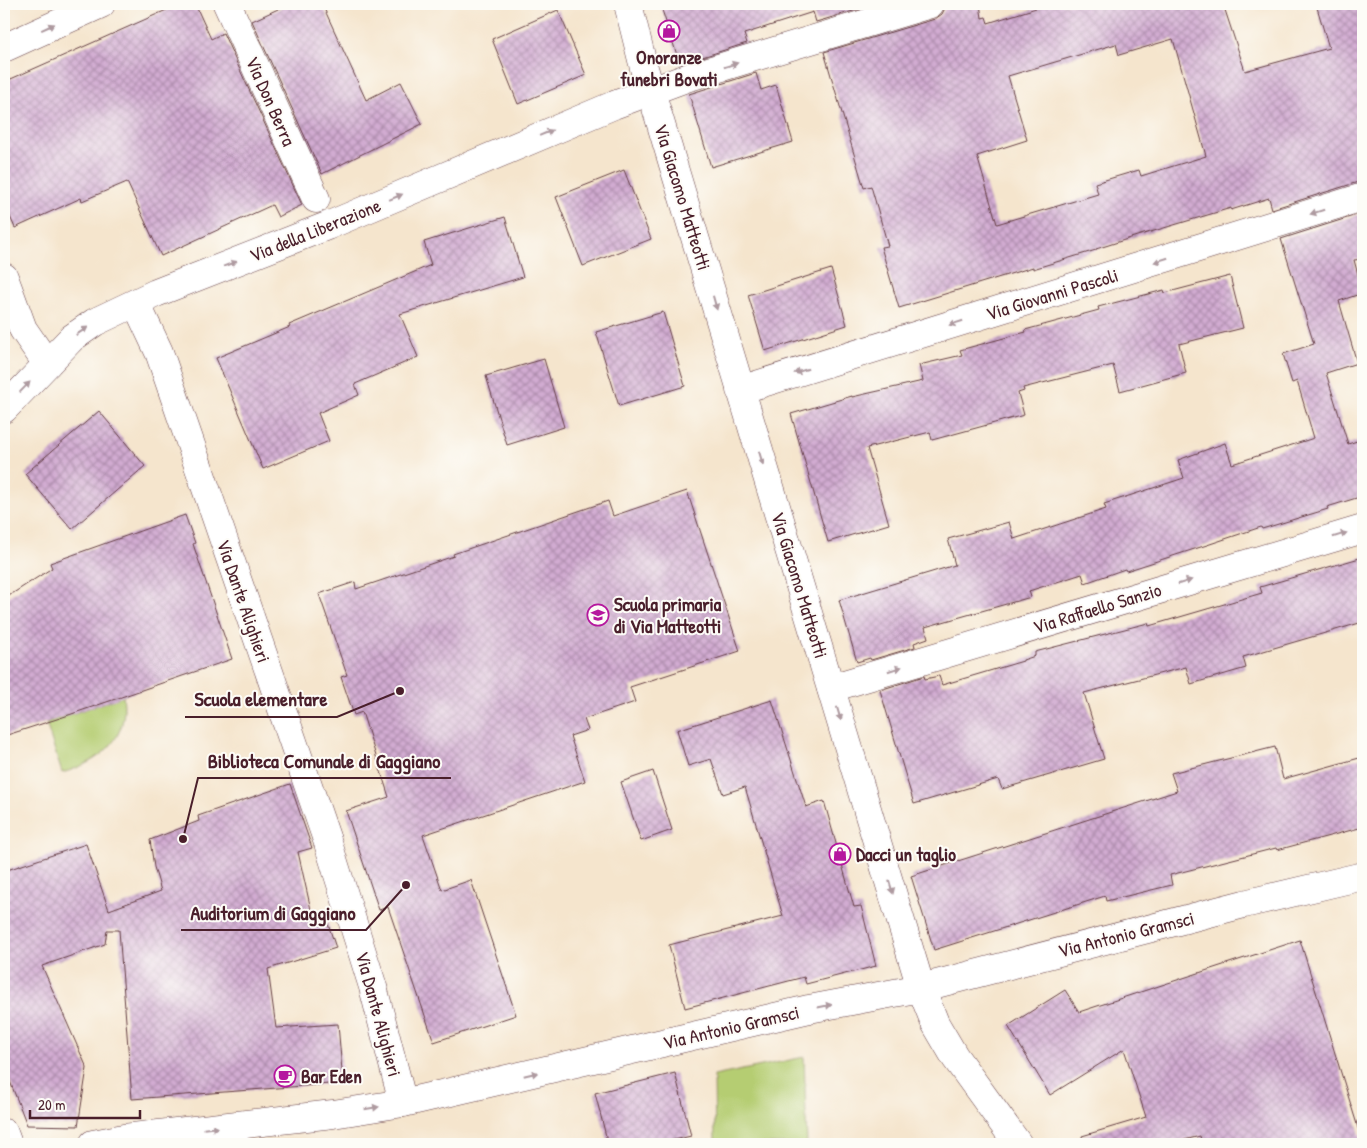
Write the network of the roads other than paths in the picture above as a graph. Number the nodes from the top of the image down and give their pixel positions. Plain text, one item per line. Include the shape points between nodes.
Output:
1 (101, 4) edge
2 (228, 4) edge
3 (628, 4) edge
4 (930, 4) edge
5 (4, 48) edge
6 (651, 91) junction
7 (1363, 197) edge
8 (316, 199) dead end
9 (4, 277) edge
10 (136, 303) junction
11 (47, 364) junction
12 (740, 390) junction
13 (4, 409) edge
14 (1363, 529) edge
15 (831, 688) junction
16 (1363, 876) edge
17 (921, 988) junction
18 (403, 1103) junction
19 (4, 1133) edge
20 (8, 1144) edge
21 (93, 1144) edge
22 (1018, 1144) edge

5 -> 1 street
2 - 8 street, Via Don Berra
3 - 6 street, Via Giacomo Matteotti
6 -> 4 street, Via della Liberazione
10 -> 6 street, Via della Liberazione
6 -> 12 street, Via Giacomo Matteotti
7 -> 12 street, Via Giovanni Pascoli
9 - 11 street via 23,329
11 -> 10 street, Via della Liberazione via 72,338 95,322
10 - 18 street, Via Dante Alighieri via 159,352 328,844 373,987
13 -> 11 street, Via della Liberazione
12 -> 15 street, Via Giacomo Matteotti
15 -> 14 street, Via Raffaello Sanzio
15 -> 17 street, Via Giacomo Matteotti
16 - 17 street, Via Antonio Gramsci
18 -> 17 street, Via Antonio Gramsci via 810,1009
17 - 22 street, Via Giacomo Matteotti via 935,1023 955,1057
21 -> 18 street, Via Antonio Gramsci
19 - 20 street

